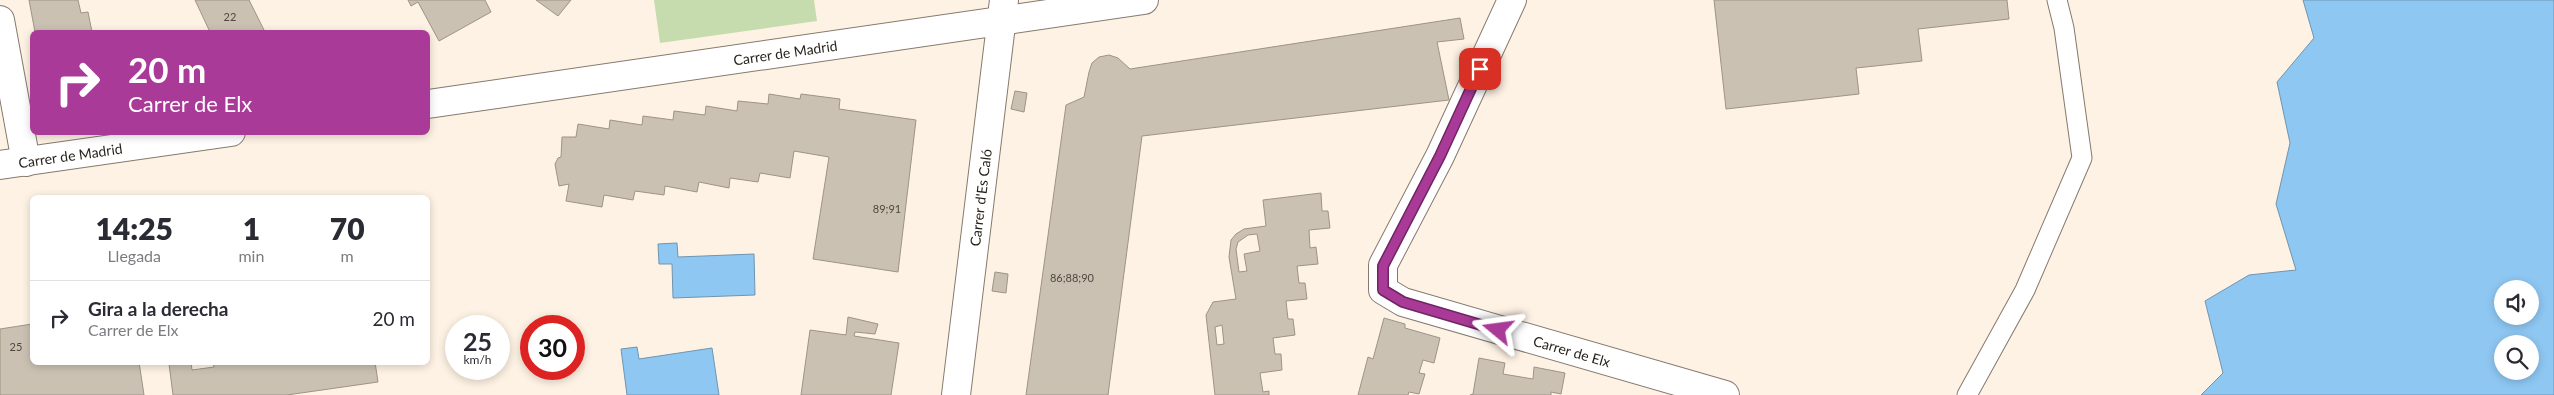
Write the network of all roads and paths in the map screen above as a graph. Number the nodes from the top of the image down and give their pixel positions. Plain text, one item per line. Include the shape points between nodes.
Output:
1 (1144, 0) edge
2 (1512, 0) edge
3 (2057, 0) edge
4 (1003, 10) edge
5 (0, 20) edge
6 (430, 104) edge
7 (211, 135) edge
8 (13, 164) edge
9 (956, 395) edge
10 (1724, 395) edge
11 (1967, 395) edge

1 - 4 street, Carrer de Madrid
2 - 10 street, Carrer de Elx via 1440,156 1383,266 1383,290 1403,302
3 - 11 lane via 2064,28 2082,158 2025,290
4 - 6 street, Carrer de Madrid
4 - 9 street, Carrer d'Es Caló
5 - 8 street
7 - 8 street, Carrer de Madrid

